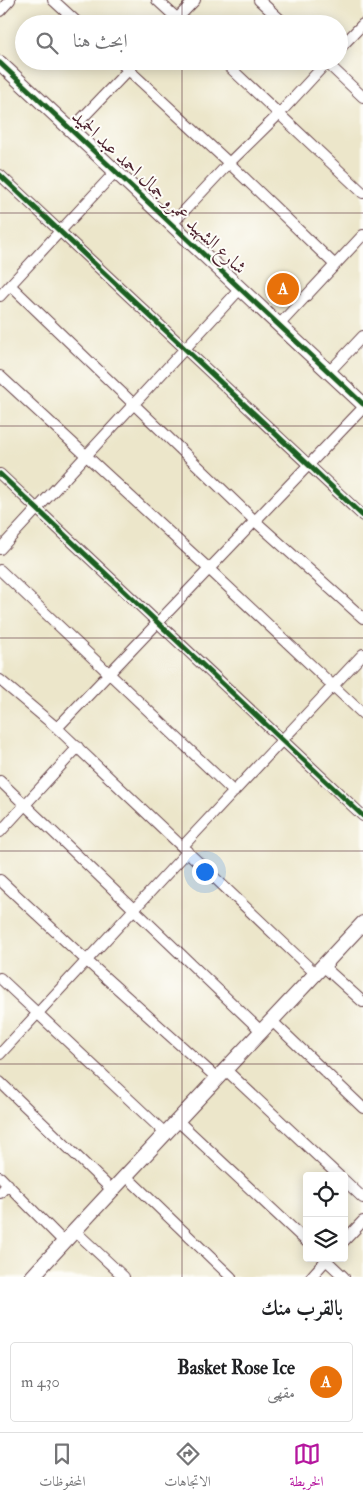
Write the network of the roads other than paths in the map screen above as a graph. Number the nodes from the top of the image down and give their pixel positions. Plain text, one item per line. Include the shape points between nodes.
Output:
1 (10, 0) edge
2 (53, 0) edge
3 (158, 0) edge
4 (195, 0) edge
5 (259, 0) edge
6 (0, 11) edge
7 (69, 15) edge
8 (172, 15) edge
9 (183, 15) edge
10 (275, 15) edge
11 (363, 24) edge
12 (348, 40) edge
13 (0, 63) edge
14 (128, 70) joint
15 (233, 70) edge
16 (319, 70) edge
17 (334, 70) edge
18 (363, 98) edge
19 (279, 114) junction
20 (71, 130) junction
21 (229, 163) junction
22 (115, 172) junction
23 (1, 176) edge
24 (363, 193) edge
25 (172, 224) junction
26 (60, 231) junction
27 (363, 235) edge
28 (335, 265) junction
29 (10, 285) junction
30 (240, 289) junction
31 (0, 296) edge
32 (279, 325) junction
33 (363, 336) edge
34 (186, 348) junction
35 (329, 372) junction
36 (0, 376) edge
37 (134, 404) junction
38 (363, 404) edge
39 (363, 408) edge
40 (87, 455) junction
41 (309, 465) junction
42 (0, 474) edge
43 (37, 509) junction
44 (363, 516) edge
45 (255, 521) junction
46 (0, 549) edge
47 (209, 569) junction
48 (0, 570) edge
49 (363, 618) edge
50 (158, 623) junction
51 (363, 654) edge
52 (109, 674) junction
53 (0, 680) edge
54 (334, 686) junction
55 (363, 714) edge
56 (57, 728) junction
57 (282, 740) junction
58 (78, 747) junction
59 (0, 781) edge
60 (234, 792) junction
61 (25, 805) junction
62 (363, 816) edge
63 (0, 832) edge
64 (185, 849) junction
65 (0, 880) edge
66 (134, 910) junction
67 (363, 923) edge
68 (87, 961) junction
69 (320, 970) junction
70 (0, 978) edge
71 (363, 1002) edge
72 (38, 1013) junction
73 (272, 1021) junction
74 (262, 1032) junction
75 (0, 1054) edge
76 (222, 1075) junction
77 (0, 1082) edge
78 (363, 1108) edge
79 (178, 1121) junction
80 (166, 1133) junction
81 (335, 1172) edge
82 (125, 1175) junction
83 (4, 1181) edge
84 (348, 1184) edge
85 (112, 1190) junction
86 (0, 1193) edge
87 (363, 1198) edge
88 (363, 1221) edge
89 (75, 1231) junction
90 (348, 1237) edge
91 (303, 1238) edge
92 (64, 1242) junction
93 (324, 1262) edge
94 (329, 1262) edge
95 (32, 1277) edge
96 (124, 1277) edge
97 (231, 1277) edge
98 (311, 1277) edge
99 (344, 1277) edge

1 - 6 street
2 - 7 street
3 - 8 street
4 - 9 street
5 - 10 street
11 - 12 street
13 - 20 street, شارع الشهيد عمرو جمال احمد عبد الحميد
14 - 20 street
14 - 21 street
15 - 19 street
16 - 19 street
17 - 18 street
19 - 21 street
19 - 24 street
20 - 22 street, شارع الشهيد عمرو جمال احمد عبد الحميد
21 - 25 street
21 - 28 street
22 - 25 street, شارع الشهيد عمرو جمال احمد عبد الحميد
22 - 26 street
23 - 26 street
25 - 30 street, شارع الشهيد عمرو جمال احمد عبد الحميد
26 - 29 street
26 - 34 street
27 - 28 street
28 - 32 street
29 - 31 street
29 - 37 street
30 - 32 street, شارع الشهيد عمرو جمال احمد عبد الحميد
30 - 34 street
32 - 35 street, شارع الشهيد عمرو جمال احمد عبد الحميد
33 - 35 street
34 - 37 street
34 - 41 street
35 - 38 street, شارع الشهيد عمرو جمال احمد عبد الحميد
36 - 40 street
37 - 40 street
37 - 45 street
39 - 41 street
40 - 43 street
40 - 47 street
41 - 44 street
41 - 45 street
42 - 43 street
43 - 46 street
43 - 50 street
45 - 47 street
45 - 49 street
47 - 50 street
47 - 54 street
48 - 52 street
50 - 52 street
50 - 57 street
51 - 54 street
52 - 56 street
52 - 60 street
53 - 56 street
54 - 55 street
54 - 57 street
56 - 58 street
57 - 60 street
57 - 62 street
58 - 61 street
58 - 64 street
59 - 61 street
60 - 64 street
61 - 63 street
61 - 66 street
64 - 66 street
64 - 69 street
65 - 68 street
66 - 68 street
66 - 74 street
67 - 69 street
68 - 72 street
68 - 76 street
69 - 71 street
69 - 73 street
70 - 72 street
72 - 75 street
72 - 80 street
73 - 74 street
73 - 78 street
74 - 76 street
76 - 79 street
76 - 81 street
77 - 85 street
79 - 80 street
79 - 91 street
80 - 82 street
82 - 85 street
82 - 97 street
83 - 86 street
83 - 92 street
84 - 87 street
85 - 89 street
88 - 90 street
89 - 92 street
89 - 96 street
92 - 95 street
93 - 98 street
94 - 99 street

